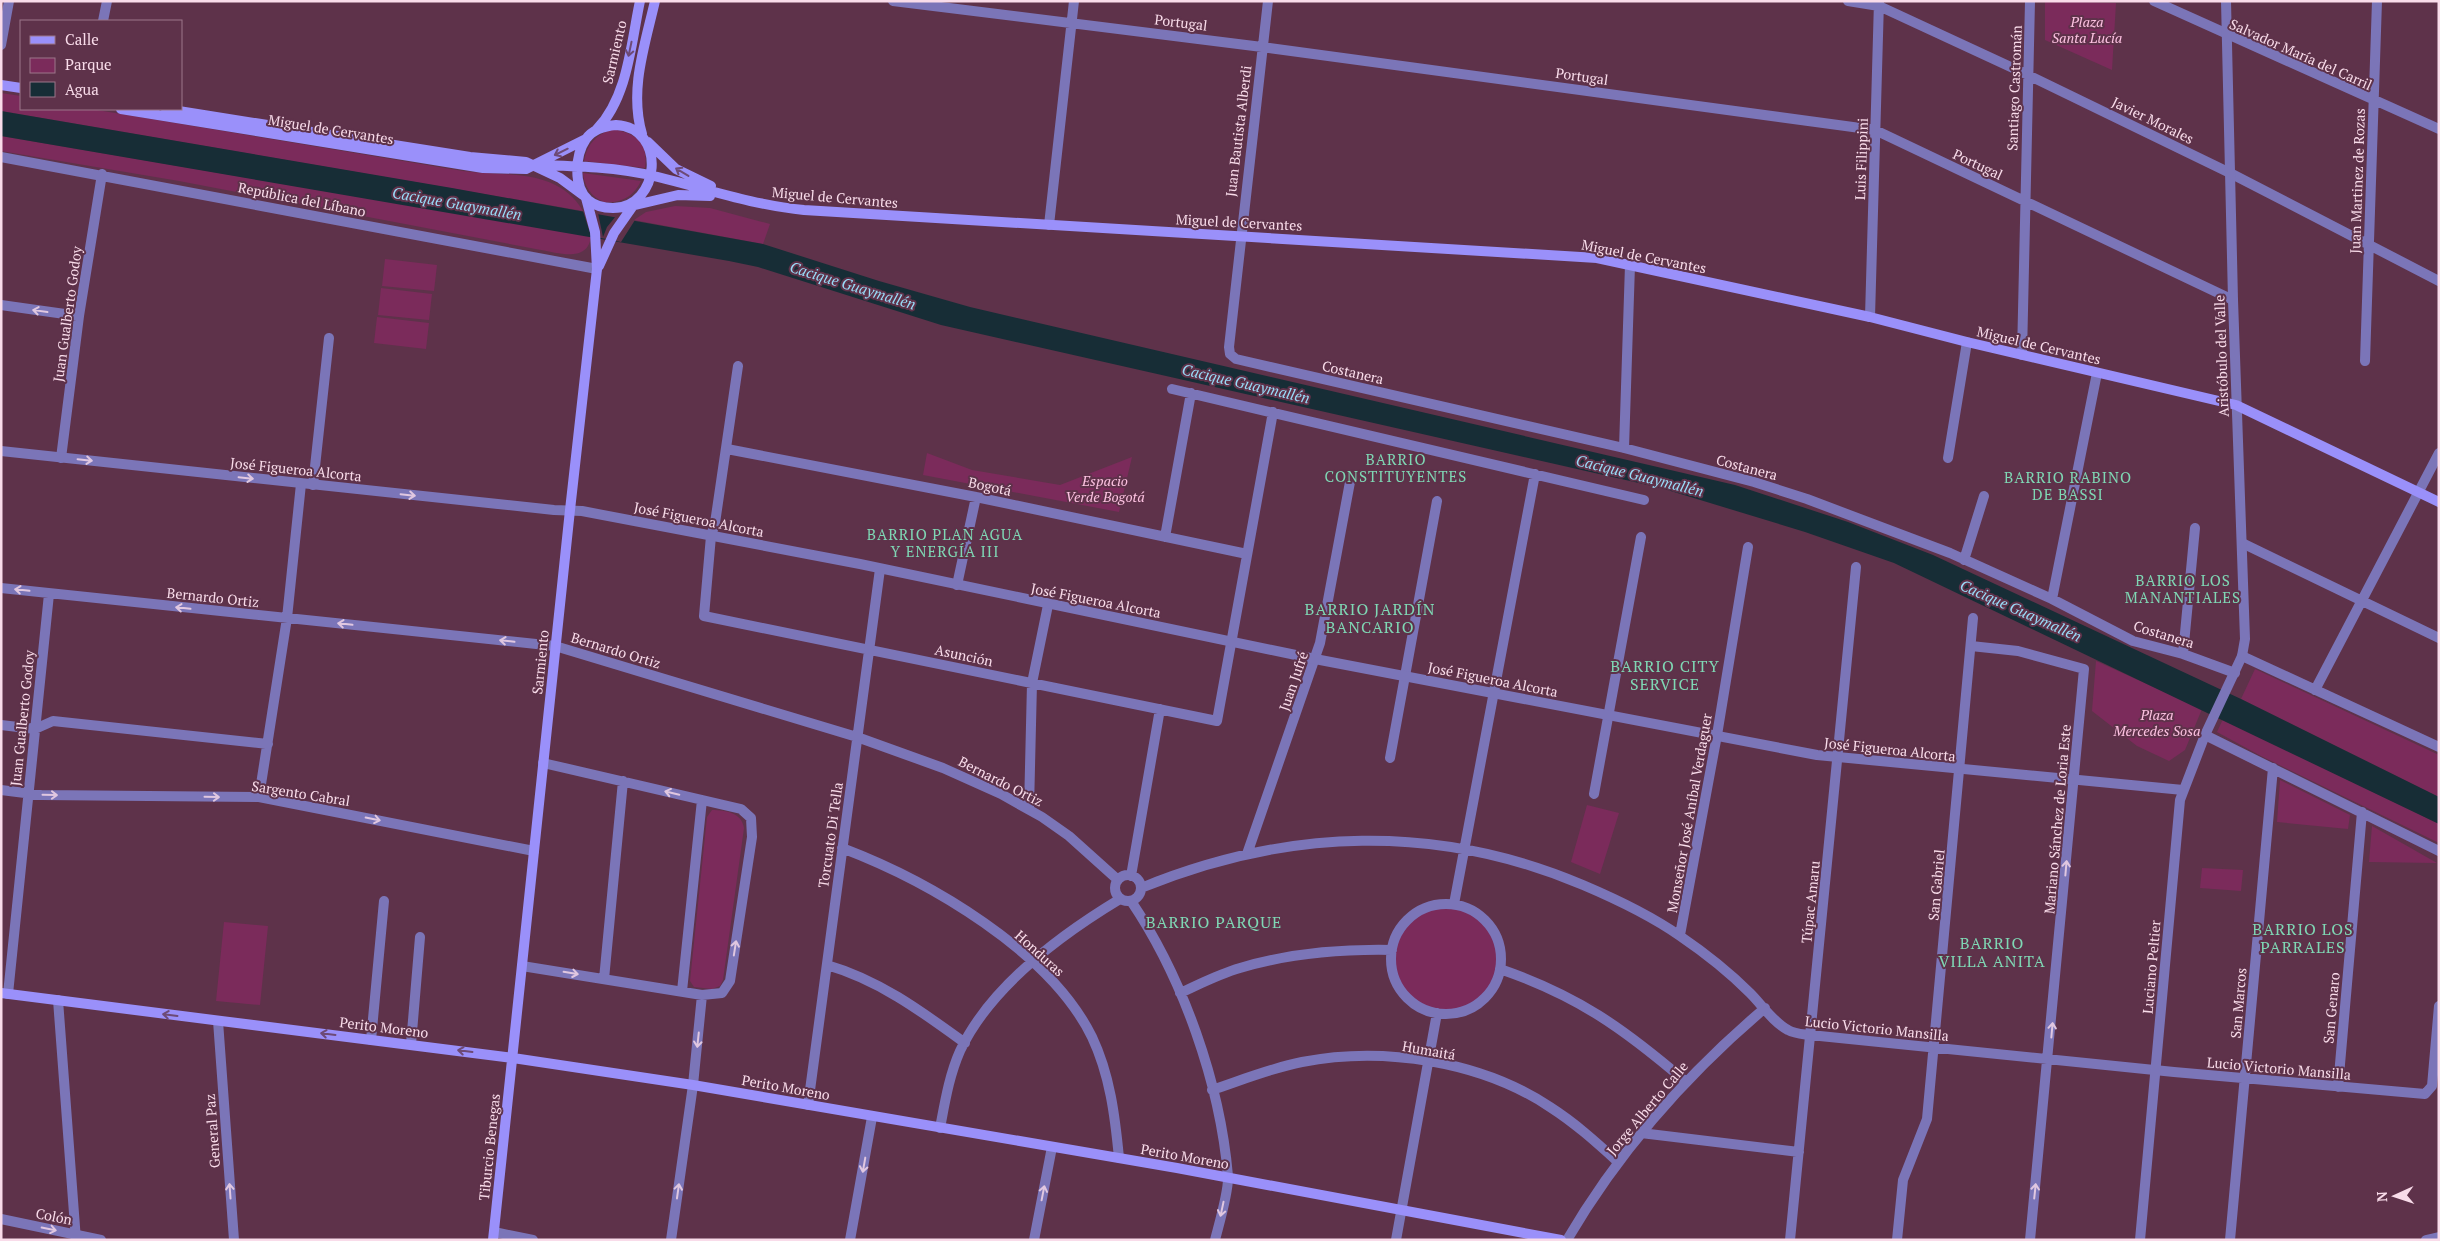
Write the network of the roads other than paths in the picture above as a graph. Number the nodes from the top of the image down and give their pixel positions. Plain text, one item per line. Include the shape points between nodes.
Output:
1 (8, 1) edge
2 (107, 1) edge
3 (640, 1) edge
4 (655, 1) edge
5 (893, 1) edge
6 (1074, 1) edge
7 (1268, 1) edge
8 (1848, 1) edge
9 (2030, 1) edge
10 (2154, 1) edge
11 (2226, 1) edge
12 (2377, 1) edge
13 (1879, 4) edge
14 (103, 20) edge
15 (1071, 22) junction
16 (2227, 35) junction
17 (1, 45) edge
18 (1262, 47) junction
19 (2028, 75) junction
20 (1, 85) edge
21 (20, 88) edge
22 (2374, 101) junction
23 (127, 110) edge
24 (172, 110) edge
25 (2439, 129) edge
26 (1875, 130) junction
27 (590, 135) junction
28 (645, 138) junction
29 (1, 157) edge
30 (535, 165) junction
31 (577, 166) junction
32 (2230, 173) junction
33 (102, 174) junction
34 (650, 175) junction
35 (721, 195) junction
36 (585, 196) junction
37 (2024, 201) junction
38 (631, 208) junction
39 (1049, 225) junction
40 (1240, 235) junction
41 (2368, 244) junction
42 (1630, 265) junction
43 (597, 269) junction
44 (2439, 281) edge
45 (2232, 300) junction
46 (1, 305) edge
47 (79, 316) junction
48 (1870, 317) junction
49 (329, 338) dead end
50 (1967, 342) junction
51 (1230, 354) joint
52 (2022, 355) junction
53 (2365, 361) dead end
54 (738, 366) dead end
55 (2098, 373) junction
56 (1172, 389) dead end
57 (1192, 393) junction
58 (2236, 405) junction
59 (1273, 412) junction
60 (1624, 448) junction
61 (727, 449) junction
62 (1, 451) edge
63 (2439, 453) edge
64 (61, 458) junction
65 (1948, 458) dead end
66 (1535, 474) junction
67 (1350, 482) dead end
68 (301, 484) junction
69 (313, 485) junction
70 (2418, 491) junction
71 (1984, 496) dead end
72 (976, 497) junction
73 (1644, 500) dead end
74 (1437, 501) dead end
75 (2439, 502) edge
76 (570, 510) junction
77 (2195, 528) dead end
78 (711, 536) junction
79 (1165, 537) junction
80 (1642, 537) dead end
81 (2242, 543) junction
82 (1748, 546) dead end
83 (1246, 554) junction
84 (1964, 560) junction
85 (1856, 567) dead end
86 (880, 570) junction
87 (957, 585) junction
88 (1, 588) edge
89 (49, 594) junction
90 (2052, 599) junction
91 (2361, 601) junction
92 (1048, 604) junction
93 (287, 618) junction
94 (1973, 618) dead end
95 (2439, 638) edge
96 (1232, 641) junction
97 (555, 646) junction
98 (1970, 646) junction
99 (869, 650) junction
100 (2183, 654) junction
101 (2242, 656) junction
102 (1315, 659) junction
103 (2235, 673) junction
104 (1406, 676) junction
105 (1032, 683) junction
106 (2315, 690) junction
107 (1493, 692) junction
108 (2220, 704) joint
109 (1160, 709) junction
110 (1609, 715) junction
111 (1, 725) edge
112 (35, 729) junction
113 (1717, 735) junction
114 (2205, 735) junction
115 (857, 737) junction
116 (268, 744) junction
117 (2439, 747) edge
118 (1837, 757) junction
119 (1390, 758) dead end
120 (543, 763) junction
121 (2273, 768) junction
122 (1960, 770) junction
123 (2074, 780) junction
124 (623, 782) junction
125 (1, 790) edge
126 (2183, 790) junction
127 (28, 794) junction
128 (1594, 794) dead end
129 (259, 797) junction
130 (702, 800) junction
131 (1028, 808) junction
132 (2362, 812) junction
133 (842, 848) junction
134 (1465, 849) junction
135 (2439, 850) edge
136 (534, 851) junction
137 (1247, 854) junction
138 (1131, 876) junction
139 (1118, 880) junction
140 (1141, 888) junction
141 (1120, 899) junction
142 (384, 901) dead end
143 (1131, 901) junction
144 (1454, 904) junction
145 (1680, 936) junction
146 (420, 937) dead end
147 (1392, 950) junction
148 (1032, 962) junction
149 (827, 965) junction
150 (522, 966) junction
151 (1500, 969) junction
152 (604, 979) junction
153 (682, 991) junction
154 (4, 993) edge
155 (1180, 993) junction
156 (702, 995) junction
157 (58, 1000) junction
158 (2439, 1006) edge
159 (1764, 1008) junction
160 (1437, 1013) junction
161 (218, 1021) junction
162 (1810, 1035) junction
163 (371, 1040) junction
164 (964, 1042) junction
165 (411, 1044) junction
166 (1934, 1047) junction
167 (513, 1058) junction
168 (2049, 1060) junction
169 (1428, 1062) junction
170 (2155, 1069) junction
171 (2245, 1078) junction
172 (1685, 1081) junction
173 (693, 1085) junction
174 (2338, 1087) junction
175 (1212, 1090) junction
176 (808, 1105) junction
177 (872, 1117) junction
178 (940, 1128) junction
179 (1641, 1133) junction
180 (1052, 1147) junction
181 (1799, 1152) junction
182 (1119, 1158) junction
183 (1618, 1162) junction
184 (1228, 1178) junction
185 (1402, 1210) junction
186 (1, 1219) edge
187 (493, 1236) edge
188 (76, 1237) edge
189 (2439, 1237) edge
190 (101, 1240) edge
191 (234, 1240) edge
192 (533, 1240) edge
193 (671, 1240) edge
194 (850, 1240) edge
195 (1034, 1240) edge
196 (1215, 1240) edge
197 (1396, 1240) edge
198 (1561, 1240) edge
199 (1566, 1240) edge
200 (1790, 1240) edge
201 (1897, 1240) edge
202 (2030, 1240) edge
203 (2140, 1240) edge
204 (2230, 1240) edge
205 (2426, 1240) edge

1 - 17 street
2 - 14 street
3 -> 27 main road, Sarmiento via 618,96 606,118
4 - 28 main road, Sarmiento via 636,91 637,117
5 - 15 street, Portugal
6 - 15 street
7 - 18 street, Juan Bautista Alberdi
8 - 13 street, Javier Morales
9 - 19 street, Santiago Castromán
10 - 16 street, Salvador María del Carril
11 - 16 street, Aristóbulo del Valle
12 - 22 street, Juan Martinez de Rozas
13 - 19 street, Javier Morales
13 - 26 street, Luis Filippini
15 - 18 street, Portugal
15 - 39 street
16 - 22 street, Salvador María del Carril
16 - 32 street, Aristóbulo del Valle
18 - 26 street, Portugal
18 - 40 street, Juan Bautista Alberdi
19 - 32 street, Javier Morales
19 - 37 street, Santiago Castromán
20 - 21 main road
22 - 25 street, Salvador María del Carril
22 - 41 street, Juan Martinez de Rozas
23 - 30 main road, Miguel de Cervantes via 483,168 526,169
24 - 30 main road, Miguel de Cervantes
26 - 37 street, Portugal
26 - 48 street, Luis Filippini
27 - 28 main road via 603,127 616,125 628,126
27 -> 30 main road, Miguel de Cervantes
27 - 31 main road
28 - 34 main road, Sarmiento via 651,159
35 -> 28 main road, Miguel de Cervantes via 716,189 676,169
29 - 33 street, República del Líbano
30 - 31 main road, Miguel de Cervantes
30 - 36 main road, Miguel de Cervantes
31 - 34 main road, Miguel de Cervantes
31 - 36 main road
32 - 41 street, Javier Morales
32 - 45 street, Aristóbulo del Valle
33 - 43 street, República del Líbano
33 - 47 street, Juan Gualberto Godoy
34 - 35 main road, Miguel de Cervantes
34 - 38 main road, Sarmiento via 645,190
35 - 38 main road, Miguel de Cervantes via 678,195
35 - 39 main road, Miguel de Cervantes via 783,208
36 - 38 main road, Miguel de Cervantes via 601,207
36 - 43 main road, Sarmiento via 596,237
37 - 45 street, Portugal
37 - 52 street, Santiago Castromán
38 - 43 main road, Sarmiento
39 - 40 main road, Miguel de Cervantes
40 - 42 main road, Miguel de Cervantes via 1597,258
40 - 51 street, Juan Bautista Alberdi
41 - 44 street, Javier Morales
41 - 53 street, Juan Martinez de Rozas
42 - 48 main road, Miguel de Cervantes
42 - 60 street
43 - 76 main road, Sarmiento
45 - 58 street, Aristóbulo del Valle
47 -> 46 street
47 - 64 street, Juan Gualberto Godoy
48 - 50 main road, Miguel de Cervantes
49 - 69 street
50 - 52 main road, Miguel de Cervantes
50 - 65 street
51 - 60 street, Costanera via 1236,359
52 - 55 main road, Miguel de Cervantes
54 - 61 street
55 - 58 main road, Miguel de Cervantes
55 - 90 street
56 - 57 street
57 - 59 street
57 - 79 street
58 - 70 main road, Miguel de Cervantes
58 - 81 street, Aristóbulo del Valle
59 - 66 street
59 - 83 street
60 - 84 street, Costanera via 1807,499
61 - 72 street, Bogotá
61 - 78 street
62 - 64 street, José Figueroa Alcorta
63 - 70 street
64 -> 68 street, José Figueroa Alcorta
66 - 73 street
66 - 107 street
67 - 102 street, Juan Jufré
68 - 69 street, José Figueroa Alcorta
68 - 93 street
69 -> 76 street, José Figueroa Alcorta
70 - 75 main road, Miguel de Cervantes
70 - 91 street
71 - 84 street
72 - 79 street, Bogotá
72 - 87 street
74 - 104 street
76 - 78 street, José Figueroa Alcorta
76 - 97 main road, Sarmiento
77 - 100 street
78 - 86 street, José Figueroa Alcorta
78 - 99 street, Asunción via 704,616
79 - 83 street, Bogotá
80 - 110 street
81 - 91 street
81 - 101 street, Aristóbulo del Valle via 2245,634
82 - 113 street, Monseñor José Aníbal Verdaguer
83 - 96 street
84 - 90 street, Costanera
85 - 118 street, Túpac Amaru
86 - 87 street, José Figueroa Alcorta
86 - 99 street, Torcuato Di Tella
87 - 92 street, José Figueroa Alcorta
89 -> 88 street, Bernardo Ortiz
93 -> 89 street, Bernardo Ortiz
89 - 112 street, Juan Gualberto Godoy
90 - 100 street, Costanera via 2133,641
91 - 95 street
91 - 106 street
92 - 96 street, José Figueroa Alcorta
92 - 105 street
97 -> 93 street, Bernardo Ortiz
93 - 116 street
94 - 98 street, San Gabriel
96 - 102 street, José Figueroa Alcorta
96 - 109 street, Asunción via 1218,721
97 - 115 street, Bernardo Ortiz
97 - 120 main road, Sarmiento
98 - 122 street, San Gabriel
98 - 123 street, Mariano Sánchez de Loria Este via 2018,651 2084,669
99 - 105 street, Asunción
99 - 115 street, Torcuato Di Tella
100 - 103 street, Costanera
101 - 103 street, Aristóbulo del Valle
101 - 106 street
102 - 104 street, José Figueroa Alcorta
102 - 137 street, Juan Jufré
103 - 108 street, Aristóbulo del Valle
104 - 107 street, José Figueroa Alcorta
104 - 119 street
105 - 109 street, Asunción
105 - 131 street
106 - 117 street
107 - 110 street, José Figueroa Alcorta
107 - 134 street
108 - 114 street, Luciano Peltier
109 - 138 street
110 - 113 street, José Figueroa Alcorta
110 - 128 street
111 - 112 street
112 - 116 street via 53,721
112 - 127 street, Juan Gualberto Godoy
113 - 118 street, José Figueroa Alcorta
113 - 145 street, Monseñor José Aníbal Verdaguer
114 - 121 street
114 - 126 street, Luciano Peltier
115 - 131 street, Bernardo Ortiz via 943,768
115 - 133 street, Torcuato Di Tella
116 - 129 street
118 - 122 street, José Figueroa Alcorta
118 - 162 street, Túpac Amaru
120 - 124 street
120 - 136 main road, Sarmiento
121 - 132 street
121 - 171 street, San Marcos
122 - 123 street, José Figueroa Alcorta
122 - 166 street, San Gabriel
123 - 126 street, José Figueroa Alcorta
168 -> 123 street, Mariano Sánchez de Loria Este
130 -> 124 street
124 - 152 street
125 - 127 street, Sargento Cabral
126 - 170 street, Luciano Peltier
127 -> 129 street, Sargento Cabral
127 - 154 street, Juan Gualberto Godoy
129 -> 136 street, Sargento Cabral
130 - 153 street
156 -> 130 street via 722,993 730,981 752,837 751,818 741,809
131 - 139 street, Bernardo Ortiz via 1069,836
132 - 135 street
132 - 174 street, San Genaro
133 - 148 street, Honduras via 932,889
133 - 149 street, Torcuato Di Tella
134 - 137 street, Lucio Victorio Mansilla via 1367,839 1308,843
134 - 144 street
134 - 145 street, Lucio Victorio Mansilla via 1563,876 1617,900
136 - 150 main road, Sarmiento
137 - 140 street, Lucio Victorio Mansilla via 1188,870
138 - 139 street
138 - 140 street via 1139,880
139 - 141 street via 1115,888
140 - 143 street via 1138,897
141 - 143 street
141 - 148 street via 1070,930
142 - 163 street
143 - 155 street via 1159,948
144 - 147 street via 1440,904 1414,914 1403,924
144 - 151 street via 1485,920 1495,934 1500,951
145 - 159 street, Lucio Victorio Mansilla via 1728,973
146 - 165 street
147 - 155 street via 1330,951 1273,959 1227,972
147 - 160 street via 1397,984 1420,1008
148 - 164 street via 991,1005
148 - 182 street, Honduras via 1067,998 1097,1049 1112,1095
149 - 164 street via 899,996
149 - 176 street, Torcuato Di Tella
150 -> 152 street
150 - 167 main road, Sarmiento
151 - 160 street via 1489,992 1470,1009 1454,1014
151 - 172 street via 1547,986 1598,1013 1637,1040
152 - 153 street
153 - 156 street
154 - 157 main road, Perito Moreno
155 - 175 street
156 -> 173 street
161 -> 157 main road, Perito Moreno
157 - 188 street
158 - 174 street, Lucio Victorio Mansilla via 2432,1086 2428,1093
159 - 162 street, Lucio Victorio Mansilla via 1789,1030
159 - 172 street, Jorge Alberto Calle
160 - 169 street
163 -> 161 main road, Perito Moreno
191 -> 161 street, General Paz
162 - 166 street, Lucio Victorio Mansilla
162 - 181 street, Túpac Amaru
163 - 165 main road, Perito Moreno
164 - 178 street via 951,1076
167 -> 165 main road, Perito Moreno
166 - 168 street, Lucio Victorio Mansilla
166 - 201 street, San Gabriel via 1927,1119 1903,1180
167 - 173 main road, Perito Moreno
167 - 187 main road, Tiburcio Benegas
168 - 170 street, Lucio Victorio Mansilla
202 -> 168 street, Mariano Sánchez de Loria Este
169 - 175 street, Humaitá via 1374,1056 1321,1059 1286,1065
169 - 183 street, Humaitá via 1482,1075 1519,1089 1564,1116
169 - 185 street
170 - 171 street, Lucio Victorio Mansilla
170 - 203 street, Luciano Peltier
171 - 174 street, Lucio Victorio Mansilla
171 - 204 street, San Marcos
172 - 179 street, Jorge Alberto Calle
173 - 176 main road, Perito Moreno
193 -> 173 street
175 - 184 street
176 - 177 main road, Perito Moreno
177 - 178 main road, Perito Moreno
177 -> 194 street
178 - 180 main road, Perito Moreno
179 - 181 street
179 - 183 street, Jorge Alberto Calle
180 - 182 main road, Perito Moreno
195 -> 180 street
181 - 200 street, Túpac Amaru
182 - 184 main road, Perito Moreno
183 - 199 street, Jorge Alberto Calle
184 - 185 main road, Perito Moreno
184 -> 196 street
185 - 197 street
185 - 198 main road, Perito Moreno
186 -> 188 street, Colón
187 - 192 street
188 - 190 street, Colón
189 - 205 street

